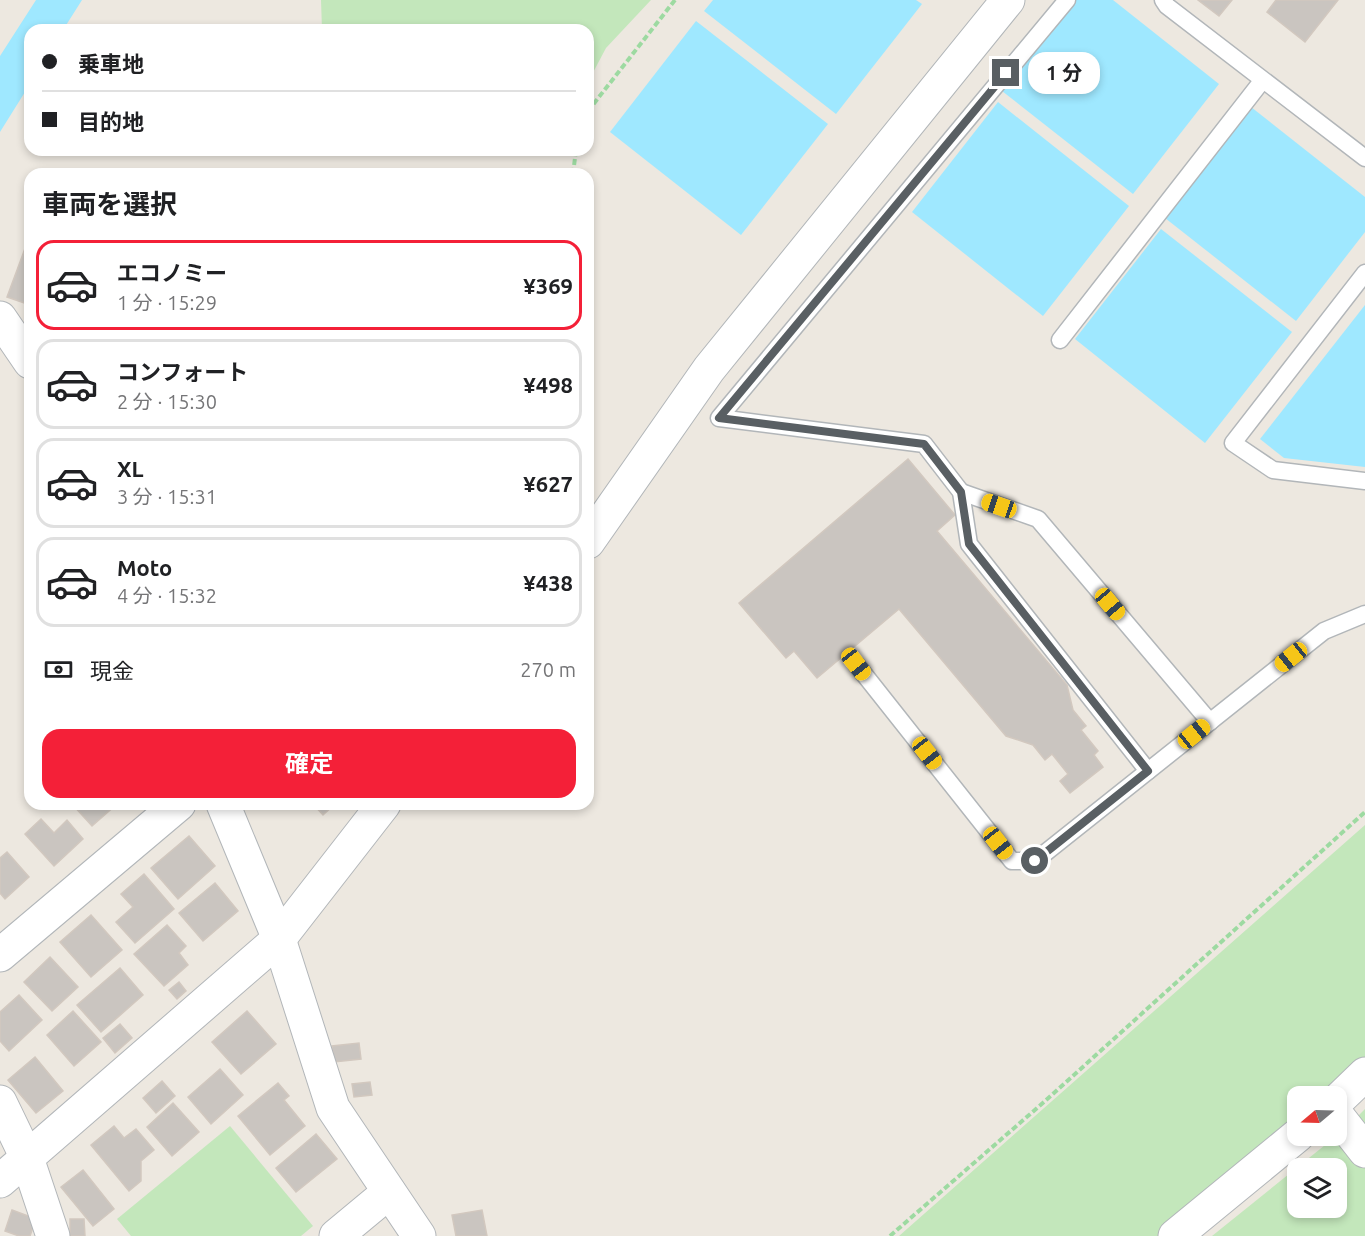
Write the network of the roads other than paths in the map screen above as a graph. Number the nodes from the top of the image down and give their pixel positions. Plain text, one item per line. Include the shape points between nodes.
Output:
1 (1008, 0) edge
2 (1067, 0) edge
3 (1163, 0) edge
4 (1262, 81) junction
5 (1365, 158) edge
6 (1365, 273) edge
7 (0, 318) edge
8 (1060, 340) dead end
9 (24, 353) edge
10 (1365, 481) edge
11 (961, 492) junction
12 (594, 533) edge
13 (1365, 614) edge
14 (856, 664) dead end
15 (1210, 722) junction
16 (1148, 771) junction
17 (172, 810) edge
18 (225, 810) edge
19 (379, 810) edge
20 (279, 939) junction
21 (0, 955) edge
22 (1365, 1074) edge
23 (1347, 1091) edge
24 (0, 1102) edge
25 (1347, 1128) edge
26 (1287, 1144) edge
27 (1365, 1150) edge
28 (27, 1158) junction
29 (0, 1181) edge
30 (389, 1192) junction
31 (53, 1236) edge
32 (336, 1236) edge
33 (418, 1236) edge
34 (1175, 1236) edge

1 - 12 street via 709,369
2 - 11 lane via 719,418 924,444
3 - 4 lane
4 - 5 lane
4 - 8 lane
6 - 10 lane via 1233,442 1273,470
7 - 9 street
11 - 15 lane via 1038,519
11 - 16 lane via 969,544
13 - 15 lane via 1324,631
14 - 16 lane via 1012,861 1035,861
15 - 16 lane
17 - 21 street
18 - 20 street
19 - 20 street
20 - 28 street
20 - 30 street via 333,1108
22 - 23 street
24 - 28 street
25 - 27 street
26 - 34 street
28 - 29 street
28 - 31 street
30 - 32 street
30 - 33 street

